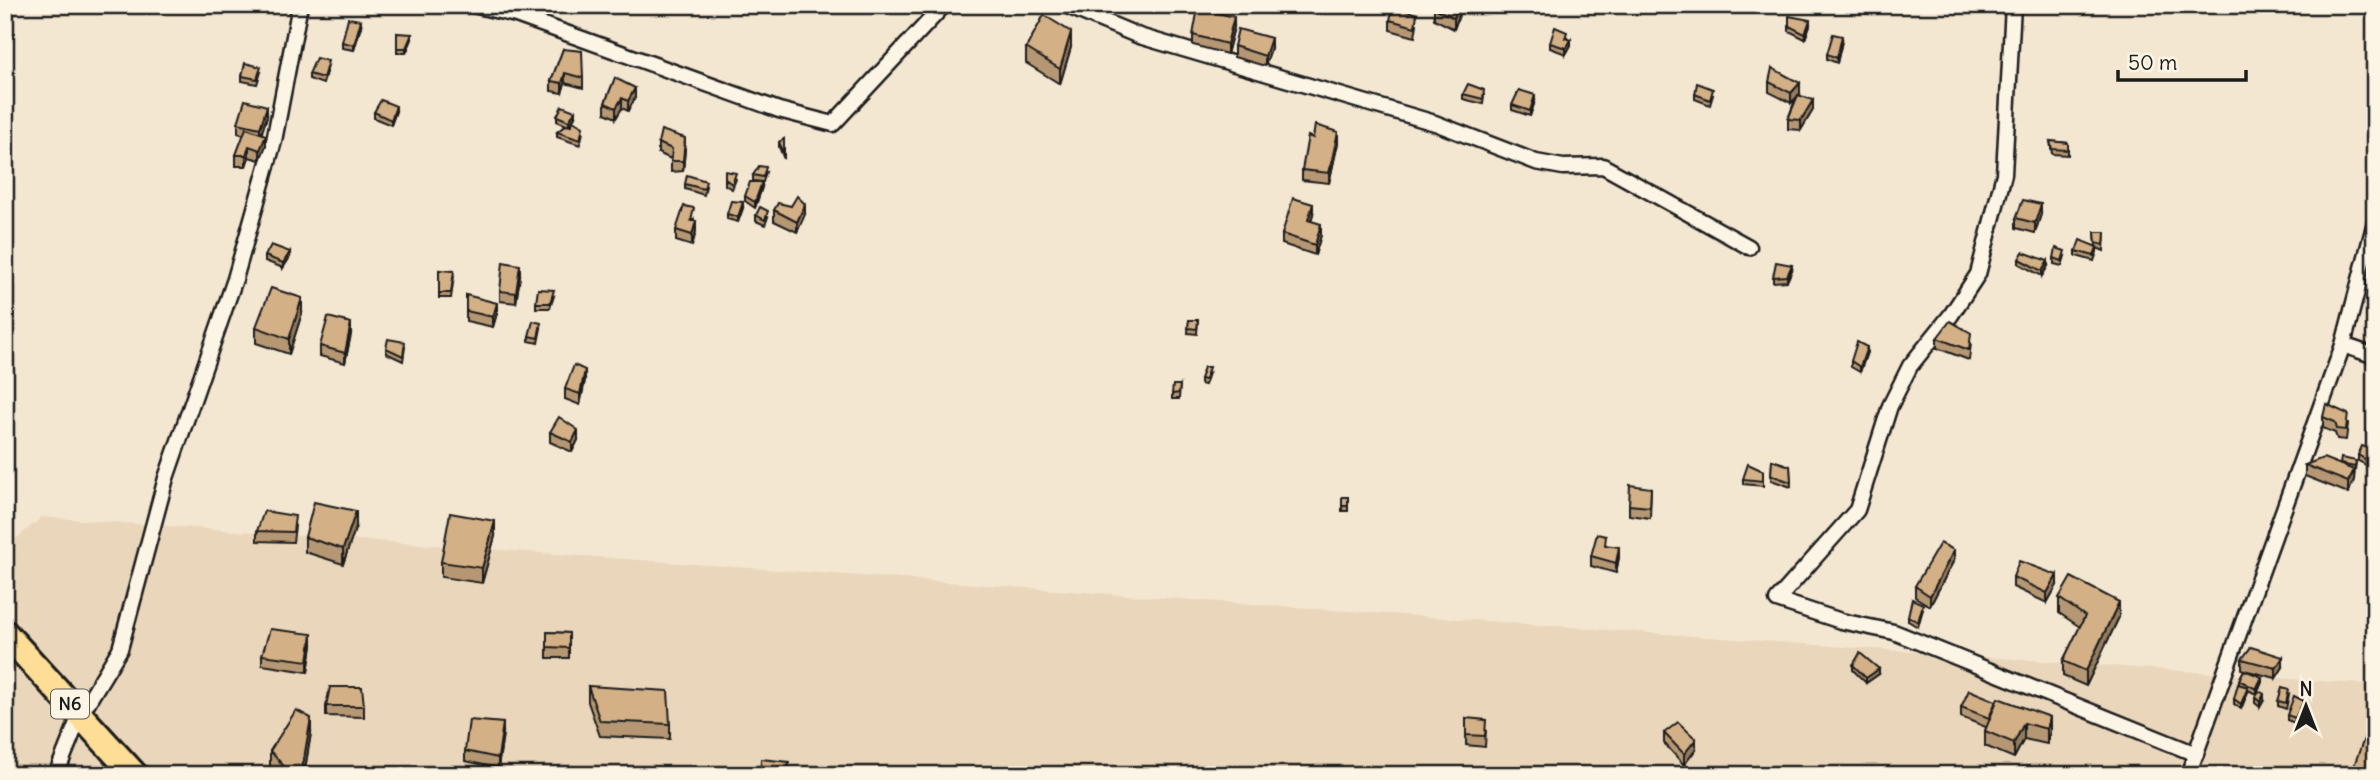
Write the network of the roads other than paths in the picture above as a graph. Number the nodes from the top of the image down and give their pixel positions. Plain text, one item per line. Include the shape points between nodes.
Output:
1 (300, 5) edge
2 (473, 5) edge
3 (944, 5) edge
4 (1065, 5) edge
5 (2013, 5) edge
6 (2375, 222) edge
7 (1749, 247) dead end
8 (2343, 345) junction
9 (2375, 356) edge
10 (5, 633) edge
11 (80, 715) junction
12 (2196, 754) junction
13 (56, 775) edge
14 (135, 775) edge
15 (2188, 775) edge

1 - 11 street via 270,153 235,279 166,478 120,649
2 - 3 street via 516,15 779,110 833,124
4 - 7 street via 1139,36 1435,123 1536,162 1603,166
5 - 12 street via 2004,174 1978,274 1910,366 1890,406 1857,510 1777,600 1894,632
6 - 8 street
8 - 9 street
8 - 12 street
10 - 11 highway, N6
11 - 13 street
11 - 14 highway, N6
12 - 15 street

